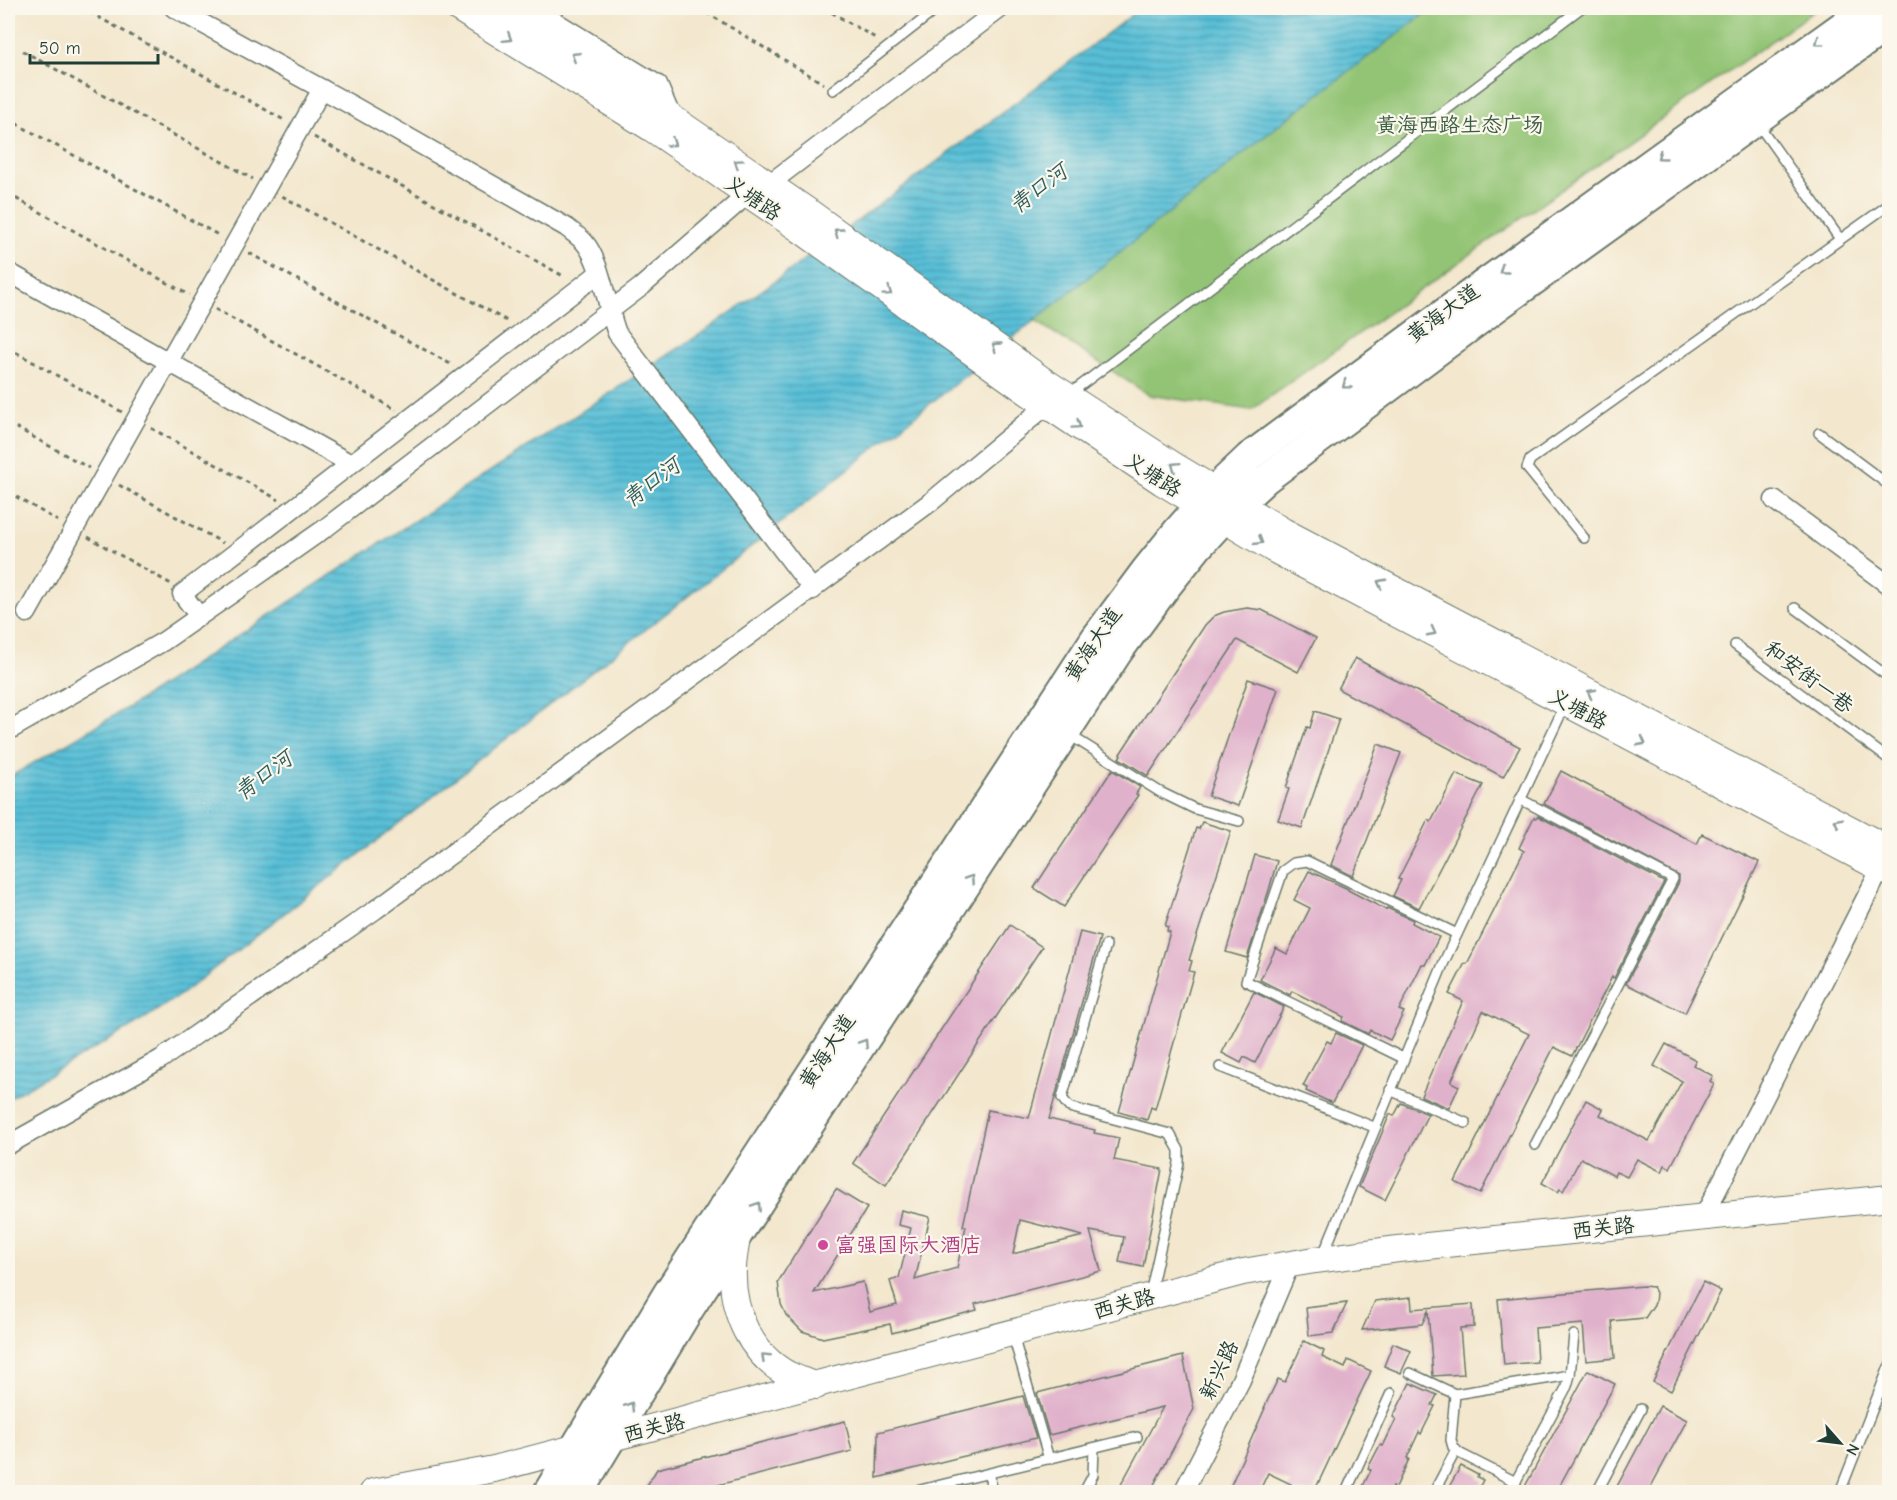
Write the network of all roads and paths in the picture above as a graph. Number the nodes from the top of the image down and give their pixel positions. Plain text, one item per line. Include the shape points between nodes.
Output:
1 (82, 8) edge
2 (174, 8) edge
3 (458, 8) edge
4 (497, 8) edge
5 (533, 8) edge
6 (699, 8) edge
7 (824, 8) edge
8 (938, 8) edge
9 (1581, 8) edge
10 (1867, 8) edge
11 (996, 9) edge
12 (1890, 24) edge
13 (889, 46) junction
14 (322, 88) junction
15 (833, 90) joint
16 (672, 118) junction
17 (1756, 120) junction
18 (300, 129) junction
19 (769, 196) junction
20 (1890, 204) edge
21 (1840, 239) junction
22 (8, 272) edge
23 (599, 273) junction
24 (582, 286) junction
25 (609, 312) junction
26 (169, 362) junction
27 (1047, 394) junction
28 (8, 423) edge
29 (1819, 433) dead end
30 (351, 464) junction
31 (104, 476) junction
32 (1890, 486) edge
33 (8, 492) edge
34 (1774, 500) dead end
35 (1219, 505) junction
36 (74, 530) junction
37 (1584, 538) dead end
38 (238, 551) junction
39 (1890, 586) edge
40 (813, 590) junction
41 (182, 594) junction
42 (1795, 608) dead end
43 (27, 613) dead end
44 (199, 616) junction
45 (1735, 645) dead end
46 (1890, 678) edge
47 (1566, 703) junction
48 (8, 731) edge
49 (1066, 733) junction
50 (1890, 760) edge
51 (1520, 800) junction
52 (1239, 821) dead end
53 (1887, 863) edge
54 (1457, 934) junction
55 (1106, 945) dead end
56 (1403, 1058) junction
57 (1220, 1067) dead end
58 (1390, 1090) junction
59 (1466, 1123) dead end
60 (1374, 1127) junction
61 (8, 1145) edge
62 (1534, 1145) dead end
63 (1890, 1198) edge
64 (1703, 1218) junction
65 (737, 1237) junction
66 (1321, 1259) junction
67 (1290, 1264) junction
68 (1149, 1297) junction
69 (1013, 1333) junction
70 (1574, 1335) dead end
71 (1889, 1367) edge
72 (1410, 1373) dead end
73 (1570, 1375) junction
74 (816, 1386) junction
75 (1391, 1393) dead end
76 (1455, 1394) junction
77 (1641, 1409) dead end
78 (1137, 1437) dead end
79 (610, 1439) junction
80 (574, 1448) junction
81 (1094, 1448) junction
82 (1456, 1450) junction
83 (1049, 1459) junction
84 (990, 1474) junction
85 (1516, 1482) junction
86 (916, 1491) dead end
87 (373, 1492) edge
88 (548, 1492) edge
89 (579, 1492) edge
90 (991, 1492) edge
91 (1084, 1492) edge
92 (1183, 1492) edge
93 (1346, 1492) edge
94 (1434, 1492) edge
95 (1510, 1492) edge
96 (1597, 1492) edge
97 (1840, 1492) edge

1 - 18 path
2 - 14 street
3 -> 19 main road, 义塘路
16 -> 4 main road, 义塘路
5 - 16 street via 658,85
6 - 15 path
7 - 13 path
8 - 13 lane
9 - 27 lane
10 -> 35 main road, 黄海大道 via 1249,457
11 - 19 street
12 - 17 main road, 黄海大道
13 - 15 lane
14 - 18 street
14 - 23 street via 567,227 584,242
19 -> 16 main road, 义塘路
17 - 21 lane
17 - 35 main road, 黄海大道 via 1266,479
18 - 24 path
18 - 26 street
19 - 25 street
19 - 27 main road, 义塘路
20 - 21 lane
21 - 37 lane via 1530,460 1527,468
22 - 26 street
23 - 24 street
23 - 25 street
24 - 30 street
25 - 40 street via 617,333
25 - 44 street via 324,529
26 - 30 street
26 - 31 street
27 - 35 main road, 义塘路
27 - 40 street via 932,501
28 - 31 path
29 - 32 lane
30 - 38 street
31 - 36 street
31 - 38 path
33 - 36 path
34 - 39 street
35 -> 47 main road, 义塘路 via 1273,549
35 - 49 main road, 黄海大道
53 -> 35 main road, 义塘路 via 1283,531
35 - 80 main road, 黄海大道 via 1145,571 1096,637 667,1294
36 - 41 path via 174,585
36 - 43 street
38 - 41 street
40 - 61 street via 225,1015 161,1059
41 - 44 street
42 - 46 lane
44 - 48 street
45 - 50 lane, 和安街一巷
47 - 51 lane
47 -> 53 main road, 义塘路
49 - 52 lane via 1195,810
65 -> 49 main road, 黄海大道
51 - 54 lane
51 - 62 lane via 1673,879
53 - 64 street
54 - 56 lane
54 - 56 lane via 1306,861 1283,871 1246,981
55 - 68 lane via 1062,1098 1069,1107 1170,1134 1179,1149
56 - 58 lane
57 - 60 lane
58 - 59 lane
58 - 60 lane
60 - 66 lane
63 - 64 main road, 西关路
64 - 66 main road, 西关路
74 -> 65 main road via 772,1364 742,1327 733,1270
79 -> 65 main road, 黄海大道
66 - 67 main road, 西关路
67 - 68 main road, 西关路
67 - 92 street, 新兴路 via 1241,1380
68 - 69 main road, 西关路
69 - 74 main road, 西关路
69 - 83 lane
70 - 73 lane
71 - 97 lane
72 - 76 lane
73 - 76 lane
73 - 85 lane
74 - 79 main road, 西关路
75 - 93 lane
76 - 82 lane via 1451,1440
77 - 96 lane
78 - 81 lane
79 - 80 main road, 西关路
79 - 89 main road, 黄海大道
80 - 87 main road, 西关路 via 494,1469
80 - 88 main road, 黄海大道
81 - 83 lane
81 - 91 lane via 1093,1475
82 - 85 lane
82 - 94 lane
83 - 84 lane
84 - 86 lane
84 - 90 lane
85 - 95 lane

